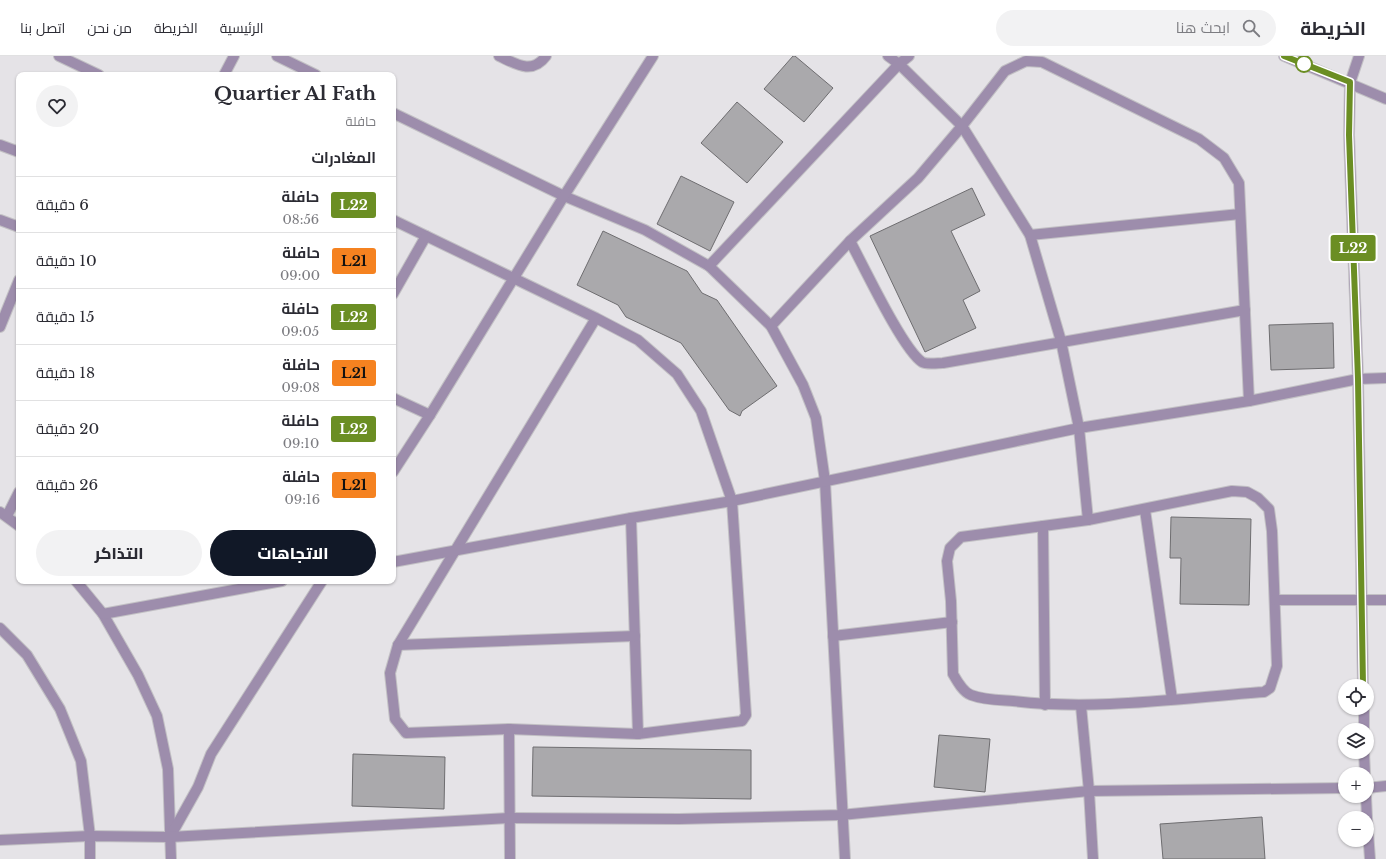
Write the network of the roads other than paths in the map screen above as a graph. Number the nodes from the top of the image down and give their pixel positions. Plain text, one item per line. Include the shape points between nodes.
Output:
1 (58, 56) edge
2 (234, 56) edge
3 (277, 56) edge
4 (499, 56) edge
5 (546, 56) edge
6 (653, 56) edge
7 (888, 56) edge
8 (909, 56) edge
9 (1284, 56) edge
10 (1359, 56) edge
11 (899, 64) junction
12 (93, 72) edge
13 (226, 72) edge
14 (310, 72) edge
15 (1350, 82) junction
16 (1386, 99) edge
17 (396, 114) edge
18 (962, 126) junction
19 (0, 145) edge
20 (16, 151) edge
21 (564, 196) junction
22 (1240, 214) junction
23 (0, 220) edge
24 (396, 221) edge
25 (16, 226) edge
26 (1030, 235) junction
27 (426, 236) junction
28 (850, 241) junction
29 (710, 266) junction
30 (514, 278) junction
31 (16, 287) edge
32 (396, 289) edge
33 (0, 297) edge
34 (10, 300) junction
35 (1245, 310) junction
36 (596, 318) junction
37 (771, 326) junction
38 (0, 327) edge
39 (1061, 341) junction
40 (1386, 378) edge
41 (1358, 379) junction
42 (396, 399) edge
43 (1249, 401) junction
44 (430, 415) junction
45 (1079, 428) junction
46 (396, 467) edge
47 (825, 481) junction
48 (16, 499) edge
49 (732, 501) junction
50 (1146, 510) junction
51 (4, 514) edge
52 (631, 518) junction
53 (1088, 520) junction
54 (16, 524) edge
55 (1043, 526) junction
56 (455, 551) junction
57 (396, 561) edge
58 (78, 584) edge
59 (266, 584) edge
60 (320, 584) edge
61 (1275, 600) junction
62 (1386, 600) edge
63 (1362, 601) junction
64 (103, 614) junction
65 (952, 622) junction
66 (0, 628) edge
67 (635, 636) junction
68 (834, 636) junction
69 (398, 645) junction
70 (1363, 679) edge
71 (1172, 699) junction
72 (1045, 705) junction
73 (1081, 706) junction
74 (508, 729) junction
75 (638, 734) junction
76 (1386, 786) edge
77 (1374, 787) edge
78 (1338, 788) edge
79 (1089, 791) junction
80 (841, 815) junction
81 (509, 818) junction
82 (90, 836) junction
83 (170, 837) junction
84 (0, 840) edge
85 (1369, 847) edge
86 (90, 859) edge
87 (171, 859) edge
88 (510, 859) edge
89 (845, 859) edge
90 (1093, 859) edge
91 (1370, 859) edge

1 - 12 street
2 - 13 street
3 - 14 street
4 - 5 street via 517,65 530,67 540,63
6 - 21 street
7 - 11 street
8 - 11 street
9 - 15 street
10 - 15 street
11 - 18 street
11 - 29 street
15 - 16 street
15 - 41 street via 1349,135
17 - 21 street
18 - 22 street via 1005,71 1026,61 1042,62 1199,139 1224,158 1239,183
18 - 26 street
18 - 28 street via 918,178
19 - 20 street
21 - 29 street via 644,230
21 - 30 street
22 - 26 street
22 - 35 street
23 - 25 street
24 - 27 street
26 - 39 street
27 - 30 street
27 - 32 street
28 - 37 street
28 - 39 street via 902,337 912,353 923,363 944,363
29 - 37 street
30 - 36 street
30 - 44 street
31 - 34 street
33 - 34 street
34 - 38 street
35 - 39 street
35 - 43 street
36 - 49 street via 638,340 677,374 701,411
36 - 56 street
37 - 47 street via 816,418
39 - 45 street
40 - 41 street
41 - 43 street
41 - 63 street
42 - 44 street
43 - 45 street
44 - 46 street
45 - 47 street
45 - 53 street
47 - 49 street
47 - 68 street
48 - 51 street
49 - 52 street
49 - 75 street via 745,718 742,721
50 - 53 street
50 - 61 street via 1232,491 1247,492 1258,498 1269,509
50 - 71 street
51 - 54 street
52 - 56 street
52 - 67 street
53 - 55 street
55 - 65 street via 961,537 950,548 947,561
55 - 72 street
56 - 57 street
56 - 69 street
58 - 64 street
59 - 64 street
60 - 83 street via 211,754 198,787
61 - 63 street
61 - 71 street via 1277,666 1270,688 1264,692
62 - 63 street
63 - 70 street
64 - 83 street via 138,674 157,716 168,769
65 - 68 street
65 - 72 street via 953,674 969,694 981,698
66 - 82 street via 27,655 60,709 81,761
67 - 69 street
67 - 75 street
68 - 80 street
69 - 74 street via 390,673 395,718 406,733
71 - 73 street
72 - 73 street
73 - 79 street
74 - 75 street
74 - 81 street
76 - 77 street
78 - 79 street
79 - 80 street
79 - 90 street
80 - 81 street via 679,819
80 - 89 street
81 - 83 street
81 - 88 street
82 - 83 street
82 - 84 street
82 - 86 street
83 - 87 street
85 - 91 street

